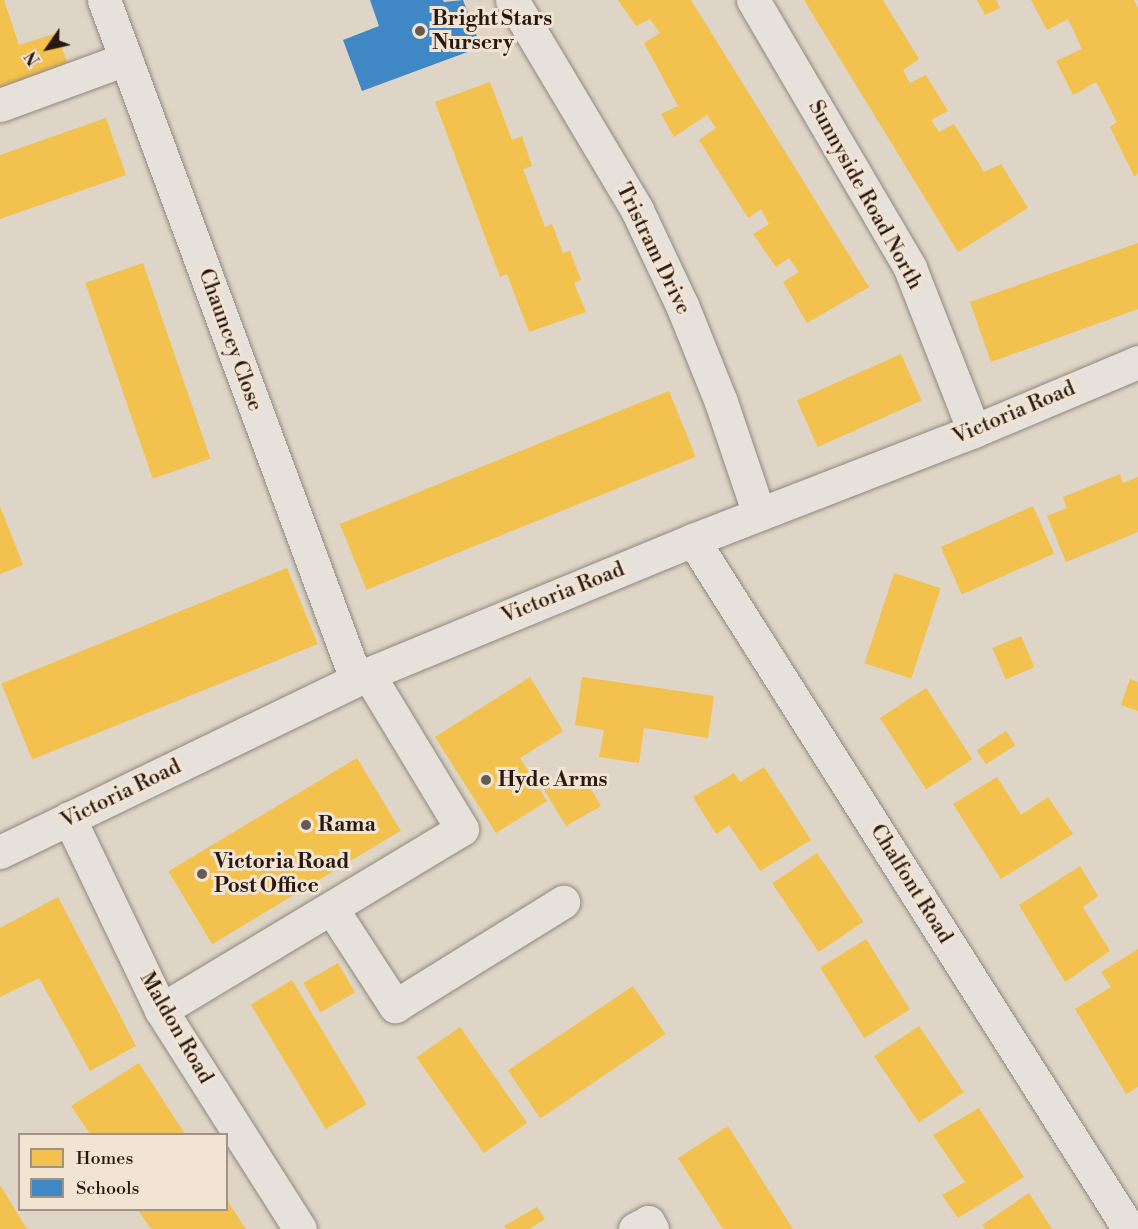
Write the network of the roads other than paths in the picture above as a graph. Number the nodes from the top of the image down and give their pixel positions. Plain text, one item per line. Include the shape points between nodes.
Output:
1 (104, 0) edge
2 (512, 0) edge
3 (753, 0) edge
4 (126, 59) junction
5 (0, 105) edge
6 (1138, 362) edge
7 (974, 431) junction
8 (759, 514) junction
9 (693, 540) junction
10 (362, 676) junction
11 (69, 818) junction
12 (0, 852) edge
13 (563, 902) dead end
14 (332, 909) junction
15 (161, 1010) junction
16 (300, 1229) edge
17 (635, 1229) edge
18 (652, 1229) edge
19 (1129, 1229) edge

1 - 4 street, Chauncey Close
2 - 8 street, Tristram Drive via 637,210 695,338
3 - 7 street, Sunnyside Road North via 910,268
4 - 5 street
4 - 10 street, Chauncey Close
6 - 7 street, Victoria Road
7 - 8 street, Victoria Road
8 - 9 street, Victoria Road
9 - 10 street, Victoria Road
9 - 19 street, Chalfont Road
10 - 11 street, Victoria Road
10 - 14 street, Chauncey Close via 462,830
11 - 12 street, Victoria Road
11 - 15 street, Maldon Road
13 - 14 street via 395,1006
14 - 15 street
15 - 16 street, Maldon Road
17 - 18 street via 648,1222

